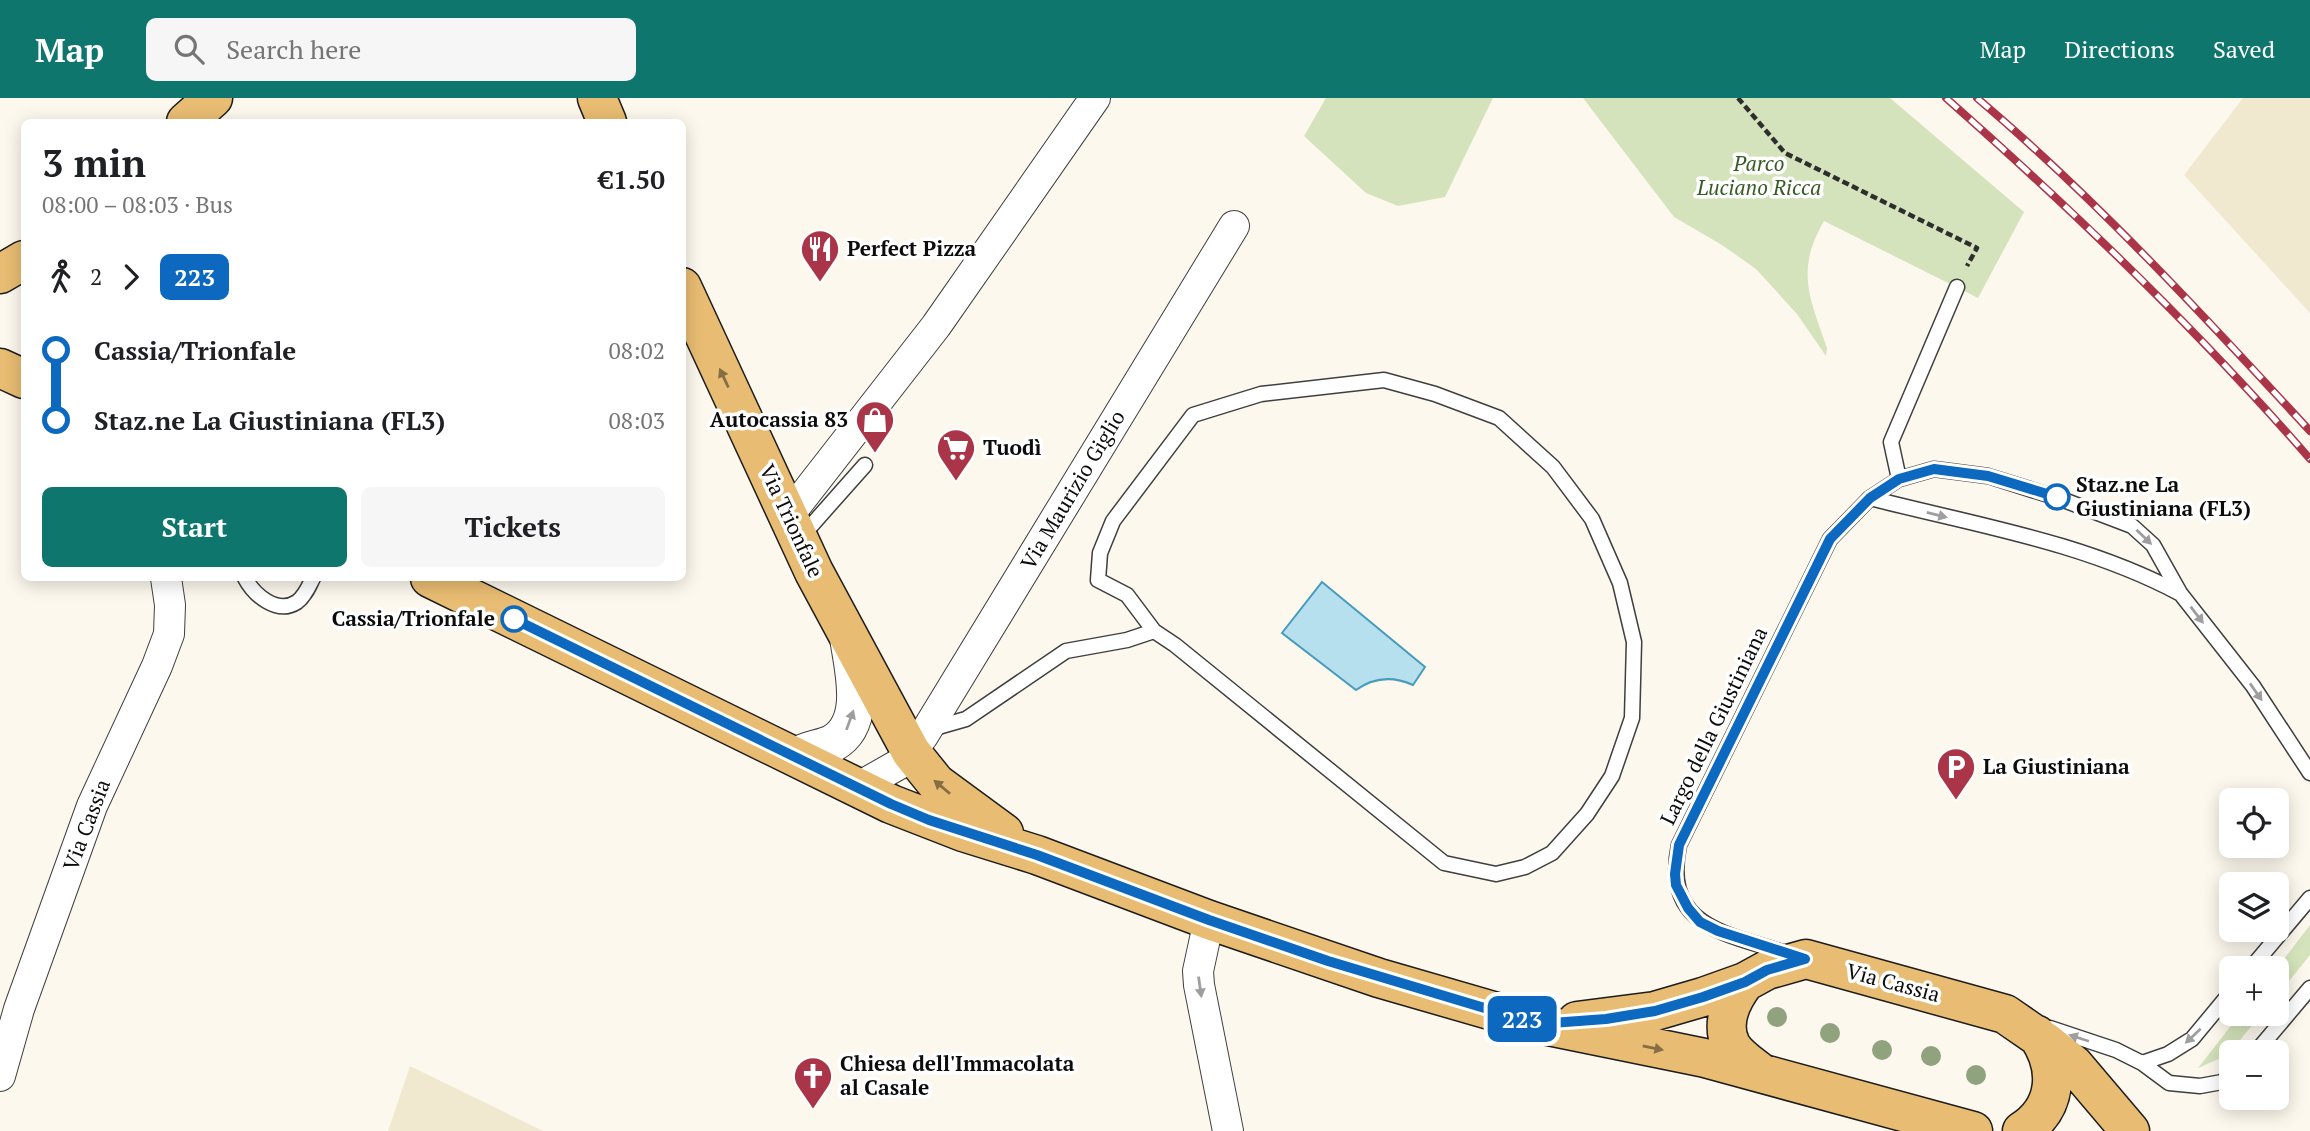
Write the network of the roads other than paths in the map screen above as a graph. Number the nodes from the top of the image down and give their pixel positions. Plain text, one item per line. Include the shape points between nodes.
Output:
1 (213, 98) edge
2 (597, 98) edge
3 (1095, 98) edge
4 (189, 119) edge
5 (606, 119) edge
6 (1234, 226) dead end
7 (21, 262) edge
8 (0, 274) edge
9 (1957, 287) road end
10 (686, 296) edge
11 (0, 368) edge
12 (21, 378) edge
13 (865, 465) dead end
14 (1899, 479) junction
15 (1870, 498) junction
16 (793, 528) junction
17 (166, 581) edge
18 (247, 581) edge
19 (311, 581) edge
20 (436, 581) edge
21 (2180, 593) junction
22 (1154, 631) junction
23 (849, 638) junction
24 (919, 741) junction
25 (797, 756) junction
26 (2310, 773) edge
27 (858, 788) junction
28 (1037, 855) junction
29 (2310, 898) edge
30 (1209, 920) junction
31 (2261, 956) edge
32 (1805, 959) junction
33 (1745, 982) junction
34 (2310, 988) edge
35 (2219, 1006) edge
36 (2005, 1014) junction
37 (1538, 1024) junction
38 (2037, 1035) junction
39 (2266, 1040) edge
40 (2142, 1063) junction
41 (1760, 1072) junction
42 (0, 1076) edge
43 (2219, 1083) edge
44 (1228, 1131) edge
45 (1973, 1131) edge
46 (2022, 1131) edge
47 (2130, 1131) edge

1 - 4 main road
2 - 5 main road
3 - 16 street
6 - 24 street, Via Maurizio Giglio
7 - 8 main road
9 - 14 lane via 1891,442
16 -> 10 main road, Via Trionfale
11 - 12 main road
13 - 16 lane
14 - 15 lane, Largo della Giustiniana
14 -> 21 lane, Largo della Giustiniana via 1934,469 1988,476 2099,512 2132,526 2153,545
15 -> 21 lane, Largo della Giustiniana via 2083,552 2143,573
15 - 32 lane, Largo della Giustiniana via 1830,539 1679,845 1676,862 1676,885 1700,922
16 - 23 main road, Via Trionfale
17 - 42 street, Via Cassia via 169,634 92,806 16,1018
18 - 19 lane via 268,603 284,606 303,596
20 - 25 main road
21 -> 26 lane, Largo della Giustiniana via 2253,686
22 - 22 lane via 1444,863 1496,874 1525,867 1552,853 1587,814 1612,776 1632,718 1634,642 1620,583 1592,519 1553,467 1499,418 1384,380 1261,394 1193,415 1113,521 1100,553 1098,580 1127,595
22 - 24 lane via 1066,650 966,719
23 - 24 main road, Via Trionfale
25 -> 23 street, Via Trionfale via 833,743 848,729 855,690
24 - 27 street via 901,763
28 -> 24 main road, Via Trionfale via 927,774
25 - 27 main road
27 - 28 main road via 940,824
28 - 30 main road
29 - 31 lane
30 - 37 main road via 1378,978
30 -> 44 street via 1199,985
32 - 33 main road
32 - 36 main road, Via Cassia
33 - 37 main road via 1655,1011
33 - 41 main road via 1733,999 1728,1032 1731,1045
34 - 39 lane
35 -> 40 lane via 2192,1039
36 - 38 main road, Via Cassia
40 -> 36 lane
37 -> 41 main road
38 - 46 main road via 2052,1063 2050,1090 2043,1110
38 - 47 main road, Via Cassia via 2074,1065
40 - 43 lane via 2169,1083
41 - 45 main road

